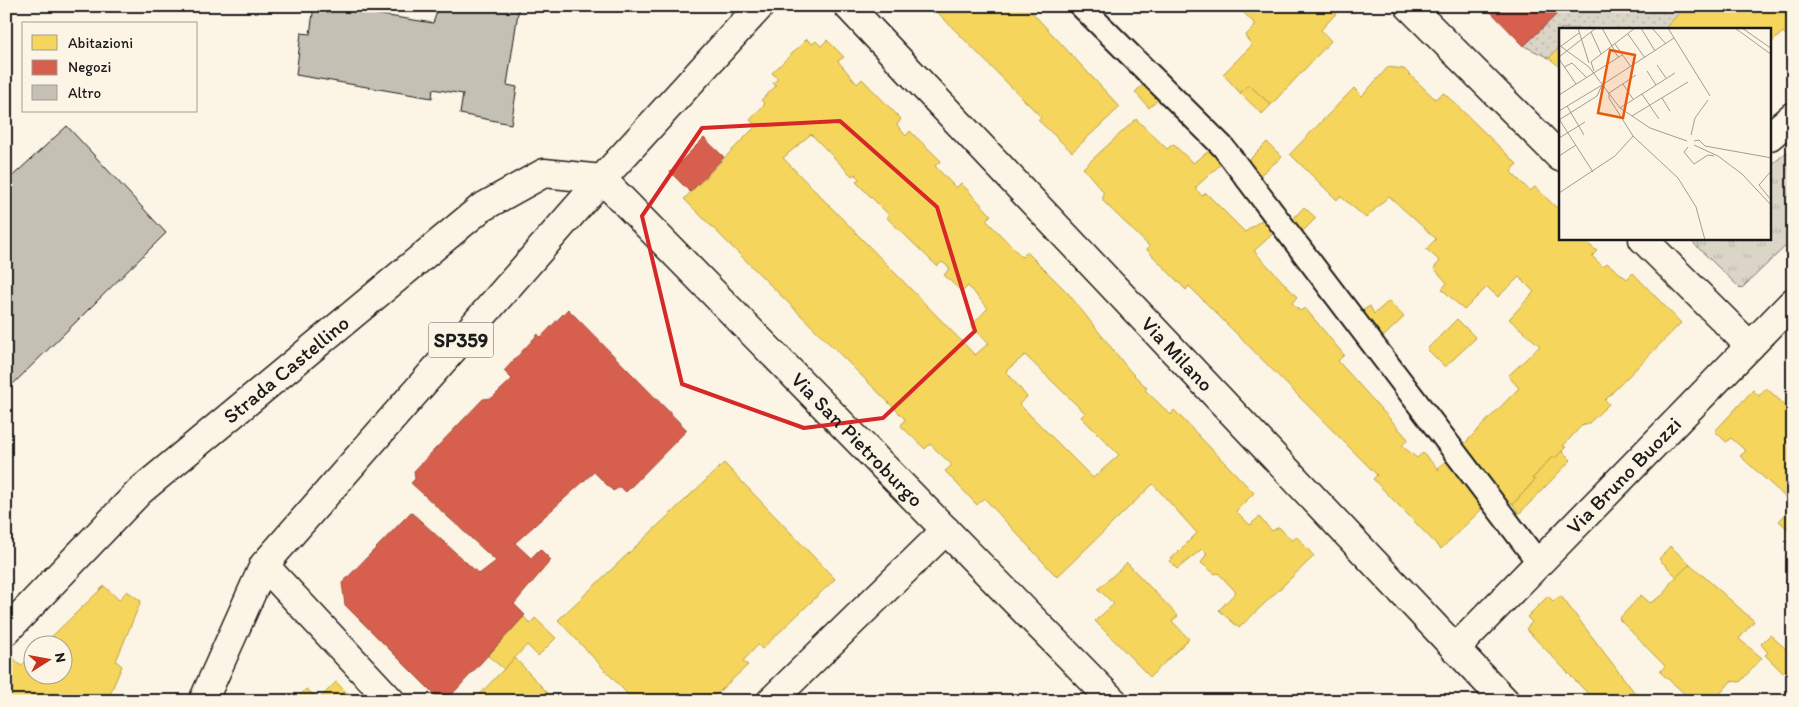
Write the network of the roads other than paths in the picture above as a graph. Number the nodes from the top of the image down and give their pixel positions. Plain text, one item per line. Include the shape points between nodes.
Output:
1 (760, 6) edge
2 (848, 6) edge
3 (1081, 6) edge
4 (1409, 6) edge
5 (1793, 116) edge
6 (1772, 134) edge
7 (1559, 156) edge
8 (602, 179) junction
9 (1649, 241) edge
10 (1793, 302) edge
11 (1750, 346) junction
12 (946, 530) junction
13 (1539, 563) junction
14 (264, 565) junction
15 (6, 631) edge
16 (1455, 648) junction
17 (203, 701) edge
18 (391, 701) edge
19 (771, 701) edge
20 (1113, 701) edge
21 (1505, 701) edge

1 - 8 street, SP359
2 - 16 street, Via Milano
3 - 13 lane via 1222,147
4 - 7 street
5 - 6 street
8 - 12 street, Via San Pietroburgo
8 - 14 street, SP359
8 - 15 street, Strada Castellino via 544,173 481,208 140,491
9 - 11 street
10 - 11 street, Via Bruno Buozzi
11 - 13 street, Via Bruno Buozzi
12 - 19 street
12 - 20 street, Via San Pietroburgo
13 - 16 street, Via Bruno Buozzi
14 - 17 street, SP359
14 - 18 street
16 - 21 street, Via Milano

